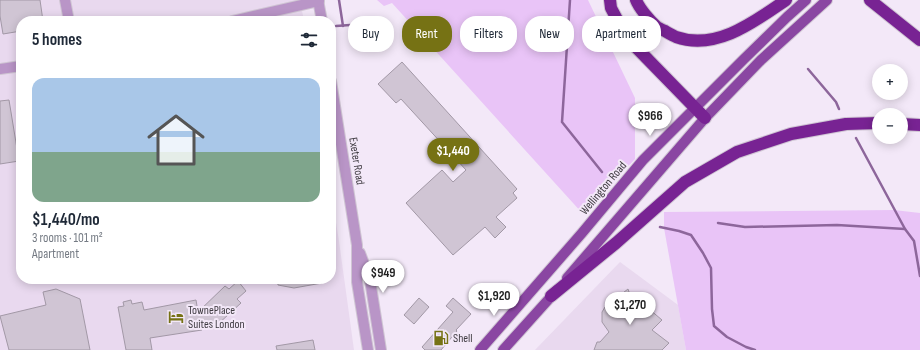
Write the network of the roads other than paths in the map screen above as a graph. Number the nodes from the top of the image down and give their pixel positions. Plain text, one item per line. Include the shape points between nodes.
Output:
1 (65, 0) edge
2 (318, 0) edge
3 (610, 0) edge
4 (636, 0) edge
5 (786, 0) edge
6 (806, 0) edge
7 (827, 0) edge
8 (870, 0) edge
9 (68, 16) edge
10 (252, 16) edge
11 (321, 16) edge
12 (920, 40) edge
13 (16, 67) edge
14 (0, 69) edge
15 (695, 107) junction
16 (336, 113) edge
17 (705, 118) junction
18 (872, 123) edge
19 (908, 124) edge
20 (920, 125) edge
21 (357, 245) junction
22 (552, 296) junction
23 (368, 350) edge
24 (382, 350) edge
25 (480, 350) edge
26 (503, 350) edge

1 - 9 street
2 - 10 street
2 - 11 street
3 - 15 highway via 611,8 627,38
4 - 5 highway via 638,6 657,27 675,37 693,41 713,40 738,31
6 - 15 main road, Wellington Road
7 - 17 main road via 761,60
8 - 12 highway
13 - 14 street
15 - 17 highway
15 - 25 main road, Wellington Road via 643,160
16 - 21 street, Exeter Road
17 - 22 main road
18 - 22 highway via 846,124 791,134 737,152 685,182
19 - 20 highway
21 - 23 street, Exeter Road via 357,282
21 - 24 street, Exeter Road via 370,280
22 - 26 main road

